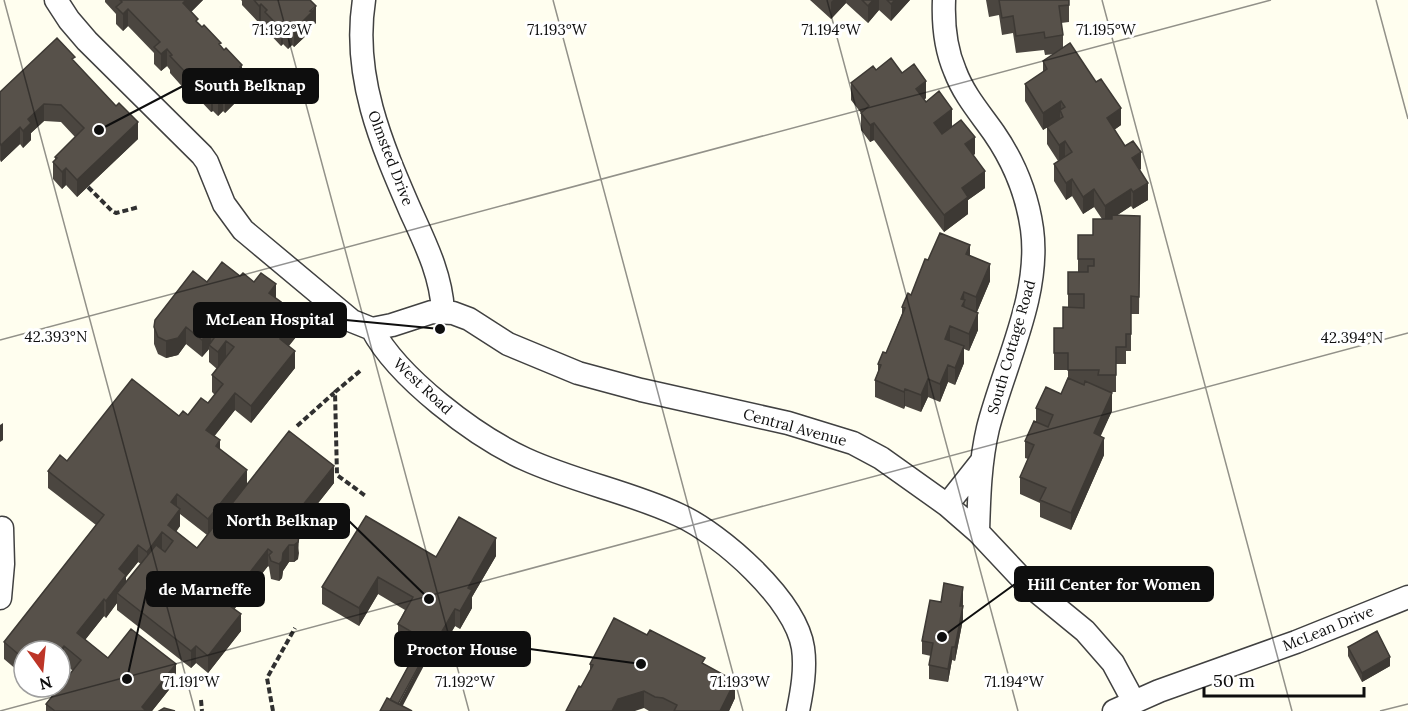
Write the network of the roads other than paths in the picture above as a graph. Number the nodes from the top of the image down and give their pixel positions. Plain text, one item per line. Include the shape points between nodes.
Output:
1 (56, 0) edge
2 (364, 0) edge
3 (944, 0) edge
4 (443, 311) junction
5 (372, 329) junction
6 (981, 462) junction
7 (947, 505) junction
8 (2, 528) dead end
9 (978, 532) junction
10 (1408, 597) edge
11 (0, 598) edge
12 (1163, 701) edge
13 (1124, 706) edge
14 (798, 711) edge

1 - 5 street, West Road via 87,41 202,154 224,204 243,230 343,314
2 - 4 street, Olmsted Drive via 361,53 369,101 436,270
3 - 6 street, South Cottage Road via 946,44 955,73 1011,161 1024,193 1032,231 1028,292
4 - 5 street
4 - 7 street, Central Avenue via 461,315 508,344 578,373 788,423 853,443
5 - 14 street, West Road via 386,350 422,387 491,440 532,462 680,516 735,553 774,594 799,633 804,661
6 - 7 street, South Cottage Road
6 - 9 street, South Cottage Road
7 - 9 street, Central Avenue
8 - 11 street
9 - 13 street, Central Avenue via 1024,582 1085,631 1113,663
10 - 12 street, McLean Drive via 1280,648
12 - 13 street, McLean Drive

